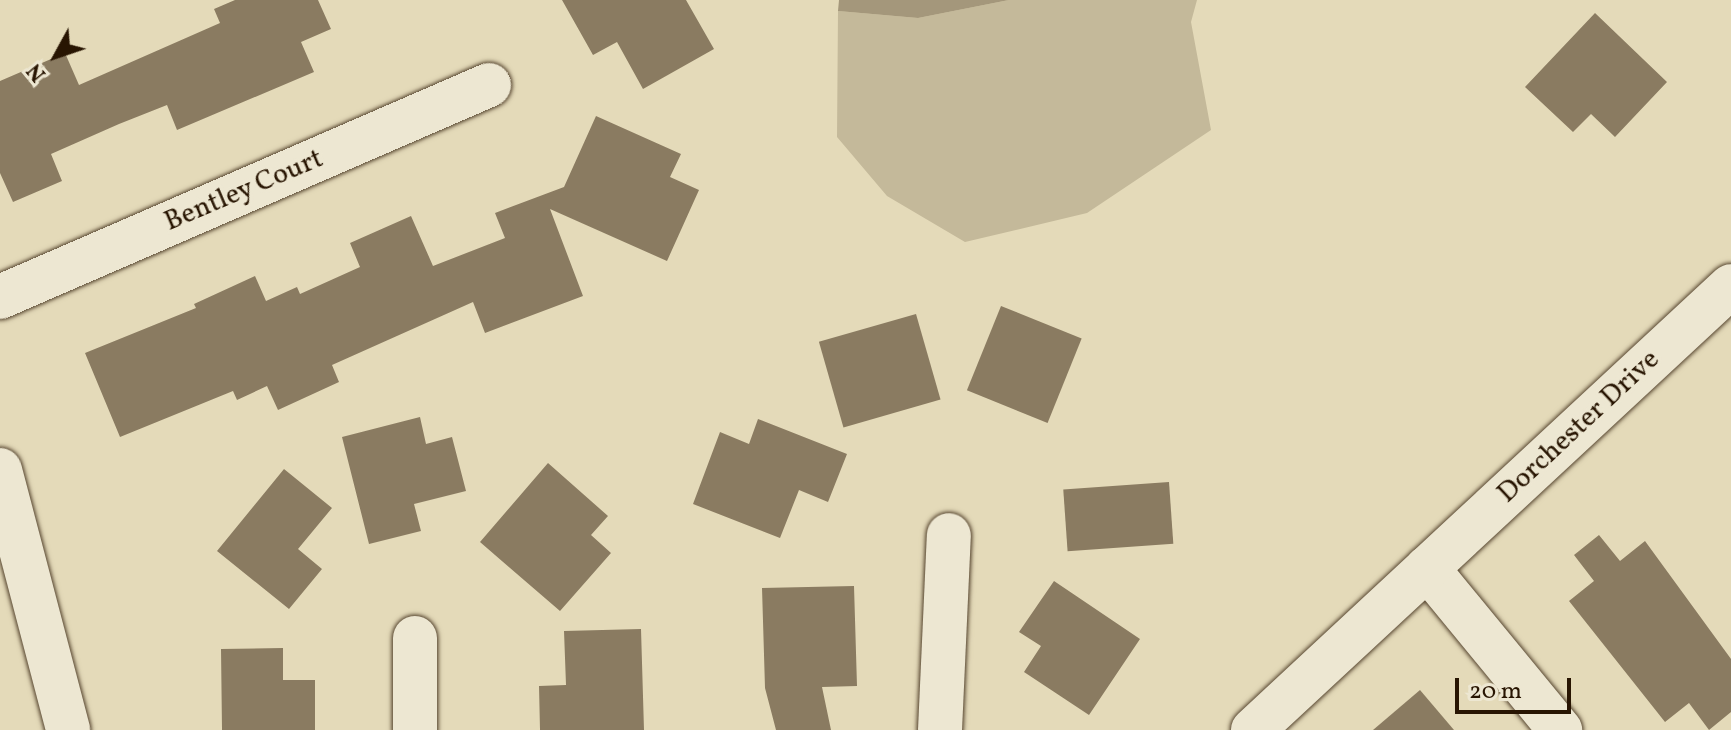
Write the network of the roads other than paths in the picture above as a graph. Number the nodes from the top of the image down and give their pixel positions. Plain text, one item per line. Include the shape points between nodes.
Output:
1 (489, 85) dead end
2 (1731, 286) edge
3 (0, 297) edge
4 (0, 470) edge
5 (949, 535) dead end
6 (1427, 568) junction
7 (415, 638) dead end
8 (68, 730) edge
9 (415, 730) edge
10 (940, 730) edge
11 (1253, 730) edge
12 (1560, 730) edge

1 - 3 street, Bentley Court
2 - 6 street, Dorchester Drive
4 - 8 street
5 - 10 street
6 - 11 street, Dorchester Drive
6 - 12 street
7 - 9 street

